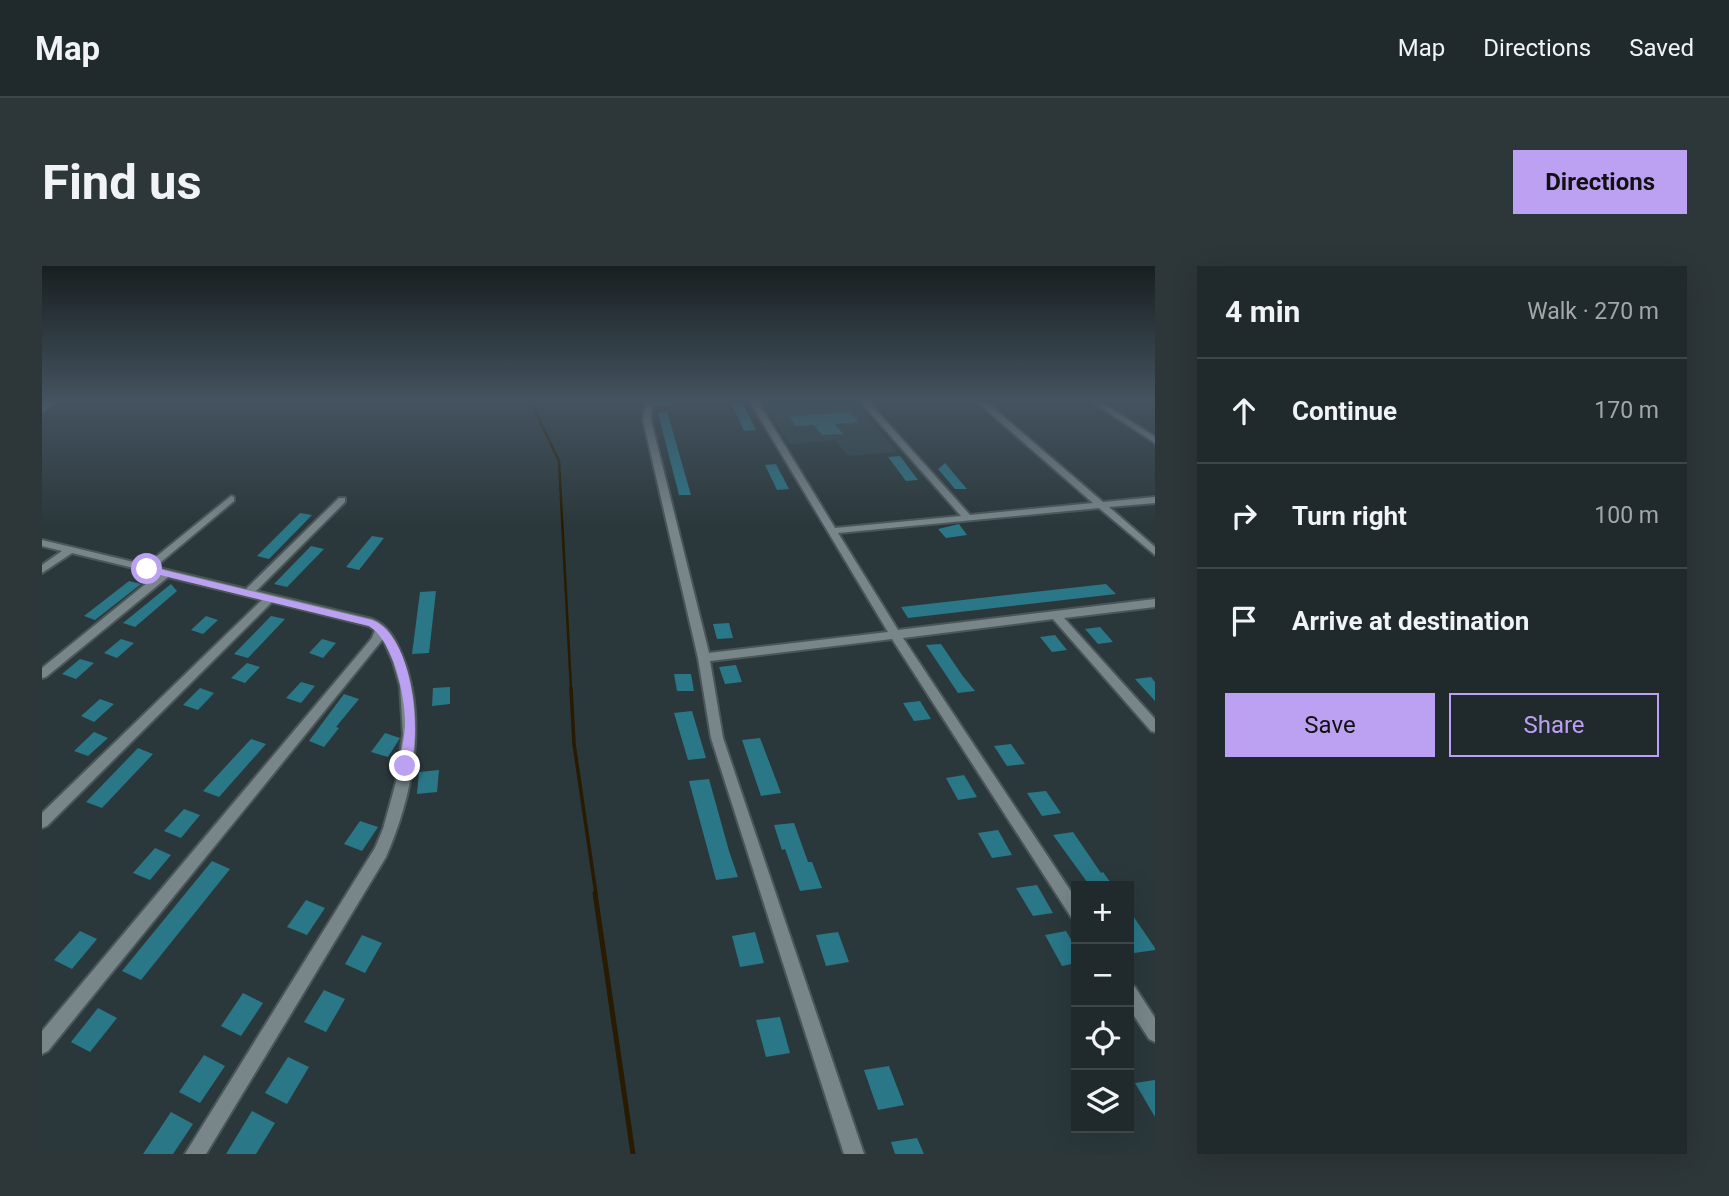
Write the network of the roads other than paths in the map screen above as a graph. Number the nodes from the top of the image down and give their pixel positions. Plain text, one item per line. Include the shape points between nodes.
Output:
1 (652, 441) edge
2 (778, 441) edge
3 (900, 441) edge
4 (1028, 441) edge
5 (231, 499) dead end
6 (1155, 499) edge
7 (342, 500) dead end
8 (1102, 505) junction
9 (966, 516) junction
10 (831, 531) junction
11 (42, 542) edge
12 (71, 549) junction
13 (1155, 552) edge
14 (147, 569) junction
15 (42, 570) edge
16 (164, 574) junction
17 (249, 592) junction
18 (270, 598) junction
19 (1155, 603) edge
20 (1056, 616) junction
21 (381, 628) junction
22 (894, 633) junction
23 (704, 658) junction
24 (42, 674) edge
25 (1155, 727) edge
26 (42, 822) edge
27 (1071, 904) edge
28 (1134, 1001) edge
29 (1155, 1033) edge
30 (42, 1045) edge
31 (195, 1154) edge
32 (854, 1154) edge

1 - 23 street
2 - 10 street
3 - 9 street
4 - 8 street
5 - 14 street
6 - 8 street
7 - 17 street
8 - 9 street
8 - 13 street
9 - 10 street
10 - 22 street
11 - 12 street
12 - 14 street
12 - 15 street
14 - 16 street
16 - 17 street
16 - 24 street
17 - 18 street
18 - 21 street
18 - 26 street
19 - 20 street
20 - 22 street
20 - 25 street
21 - 30 street via 366,653
21 - 31 street via 402,673 411,725 397,813 381,852
22 - 23 street
22 - 27 street
23 - 32 street via 717,738
28 - 29 street

